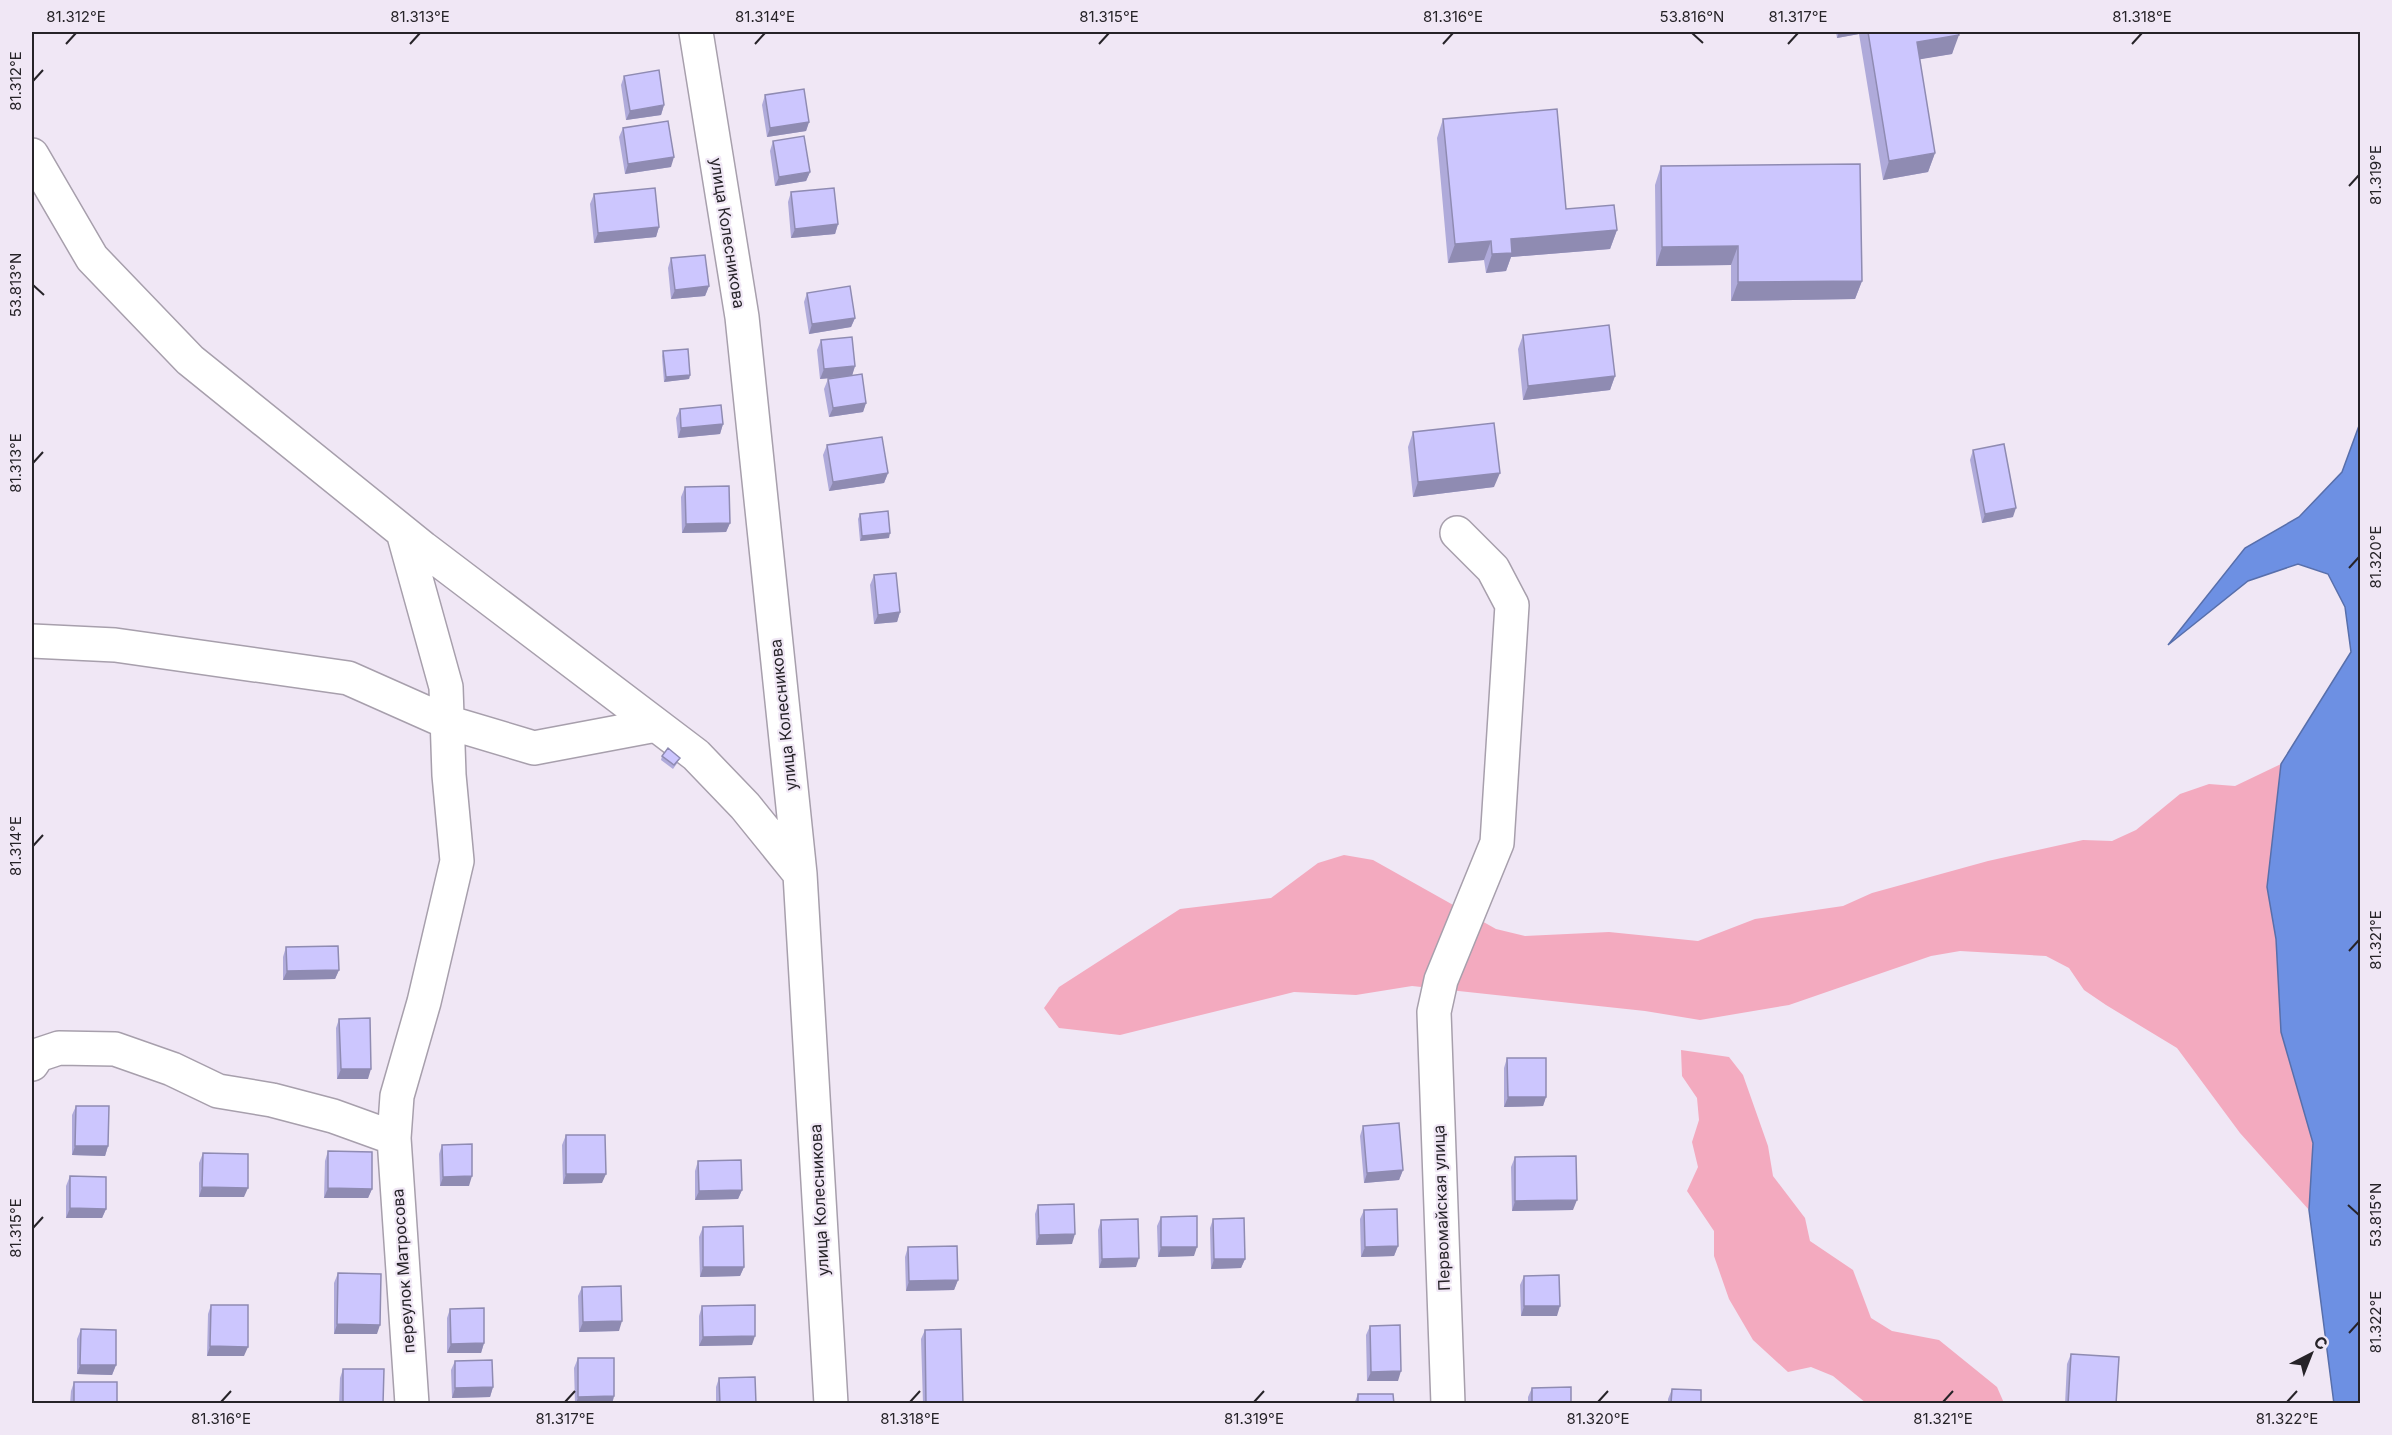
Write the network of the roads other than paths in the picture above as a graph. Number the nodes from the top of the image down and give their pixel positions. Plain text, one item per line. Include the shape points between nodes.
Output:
1 (696, 32) edge
2 (32, 155) edge
3 (403, 532) junction
4 (1456, 533) dead end
5 (32, 641) edge
6 (447, 722) junction
7 (656, 725) junction
8 (800, 874) junction
9 (32, 1064) edge
10 (394, 1138) junction
11 (412, 1404) edge
12 (831, 1404) edge
13 (1448, 1404) edge

1 - 8 street, улица Колесникова via 742,317
2 - 3 street via 92,258 190,360
3 - 6 street, переулок Матросова via 446,687
3 - 7 street
4 - 13 street, Первомайская улица via 1493,569 1512,604 1497,843 1444,971 1434,1012
5 - 6 street via 115,645 348,678
6 - 7 street via 534,748
6 - 10 street, переулок Матросова via 457,861 397,1096
7 - 8 street via 696,755 745,806
8 - 12 street, улица Колесникова
9 - 10 street via 38,1055 59,1048 115,1049 172,1069 218,1091 333,1116
10 - 11 street, переулок Матросова

